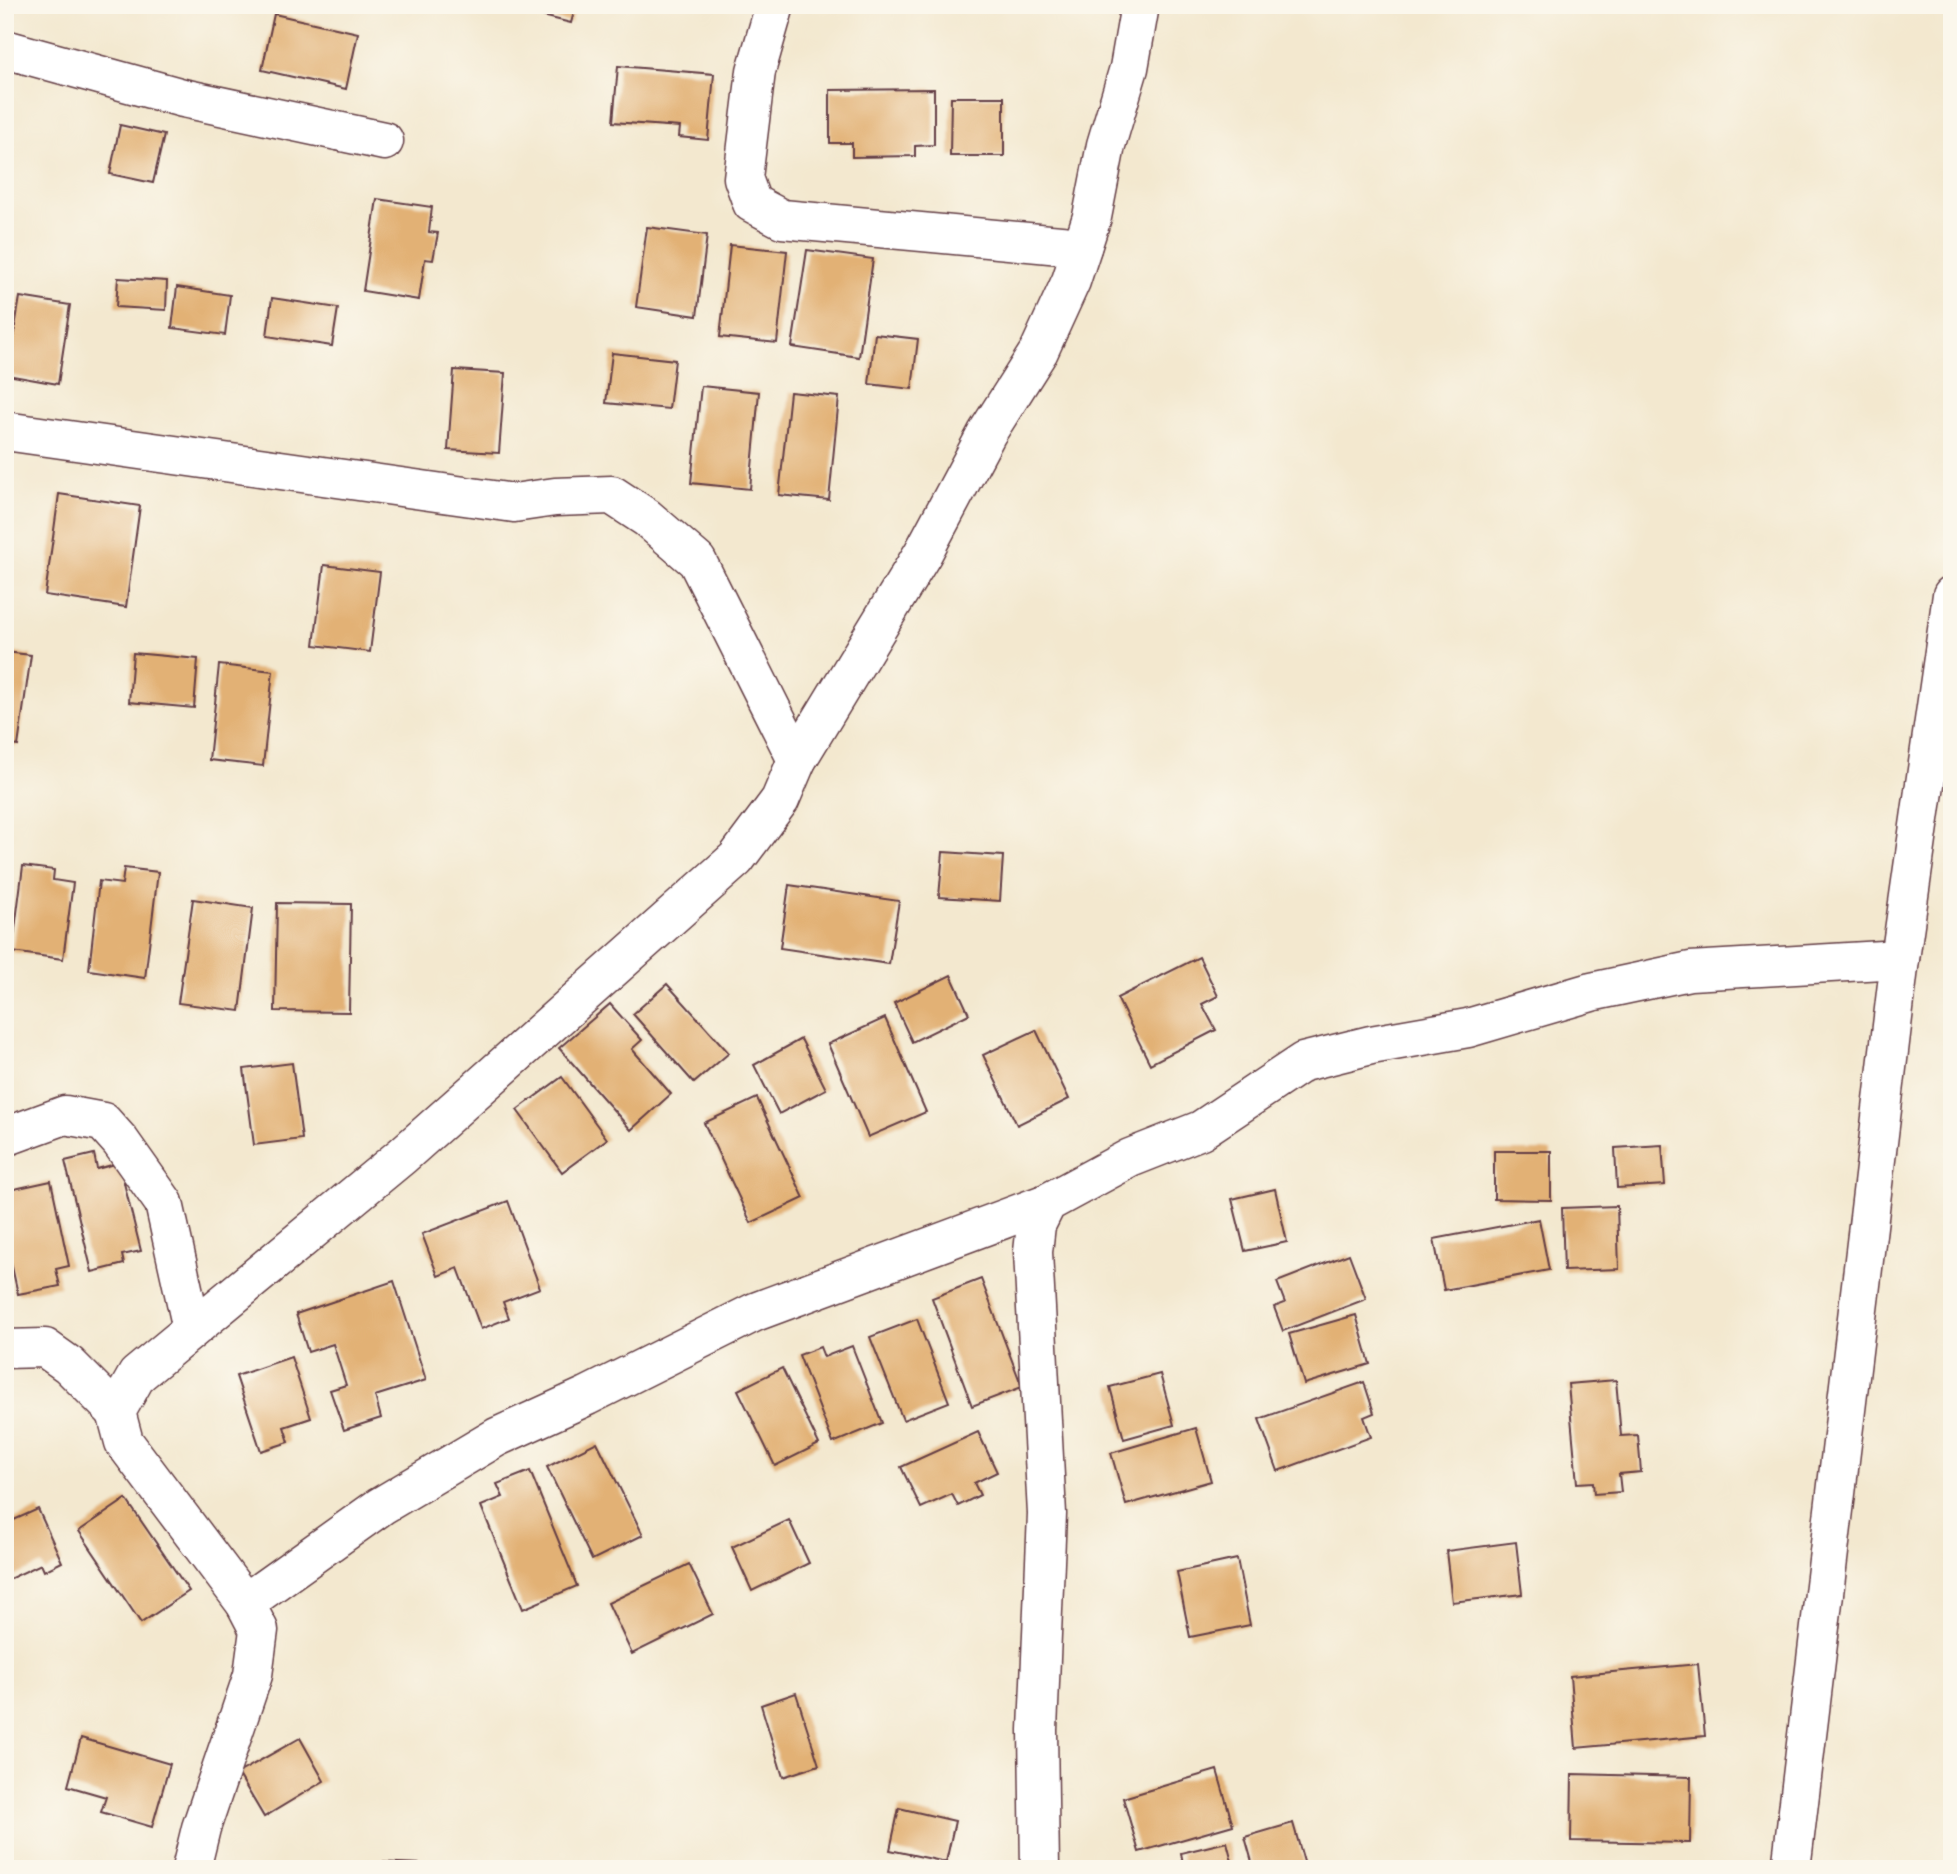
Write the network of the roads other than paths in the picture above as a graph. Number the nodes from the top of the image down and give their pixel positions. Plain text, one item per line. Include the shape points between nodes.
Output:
1 (775, 5) edge
2 (1140, 5) edge
3 (5, 49) edge
4 (384, 141) dead end
5 (1082, 247) junction
6 (5, 431) edge
7 (1952, 595) edge
8 (797, 760) junction
9 (1900, 959) junction
10 (5, 1137) edge
11 (1047, 1203) junction
12 (192, 1329) junction
13 (5, 1349) edge
14 (116, 1412) junction
15 (245, 1602) junction
16 (191, 1869) edge
17 (1040, 1869) edge
18 (1791, 1869) edge

1 - 5 street via 756,71 743,178 752,203 782,219
2 - 5 street via 1129,68
3 - 4 street via 183,98
5 - 8 street via 1039,351
6 - 8 street via 514,503 612,495 697,561
7 - 9 street
8 - 12 street via 780,800 736,859 402,1156
9 - 11 street via 1690,971 1591,992 1468,1028 1303,1062 1201,1129 1130,1158
9 - 18 street
10 - 12 street via 65,1115 103,1122 164,1203
11 - 15 street via 755,1312 497,1437 381,1506
11 - 17 street via 1036,1225 1033,1252 1047,1514 1038,1730
12 - 14 street via 137,1375
13 - 14 street via 45,1348
14 - 15 street via 124,1442
15 - 16 street via 259,1630 253,1675

